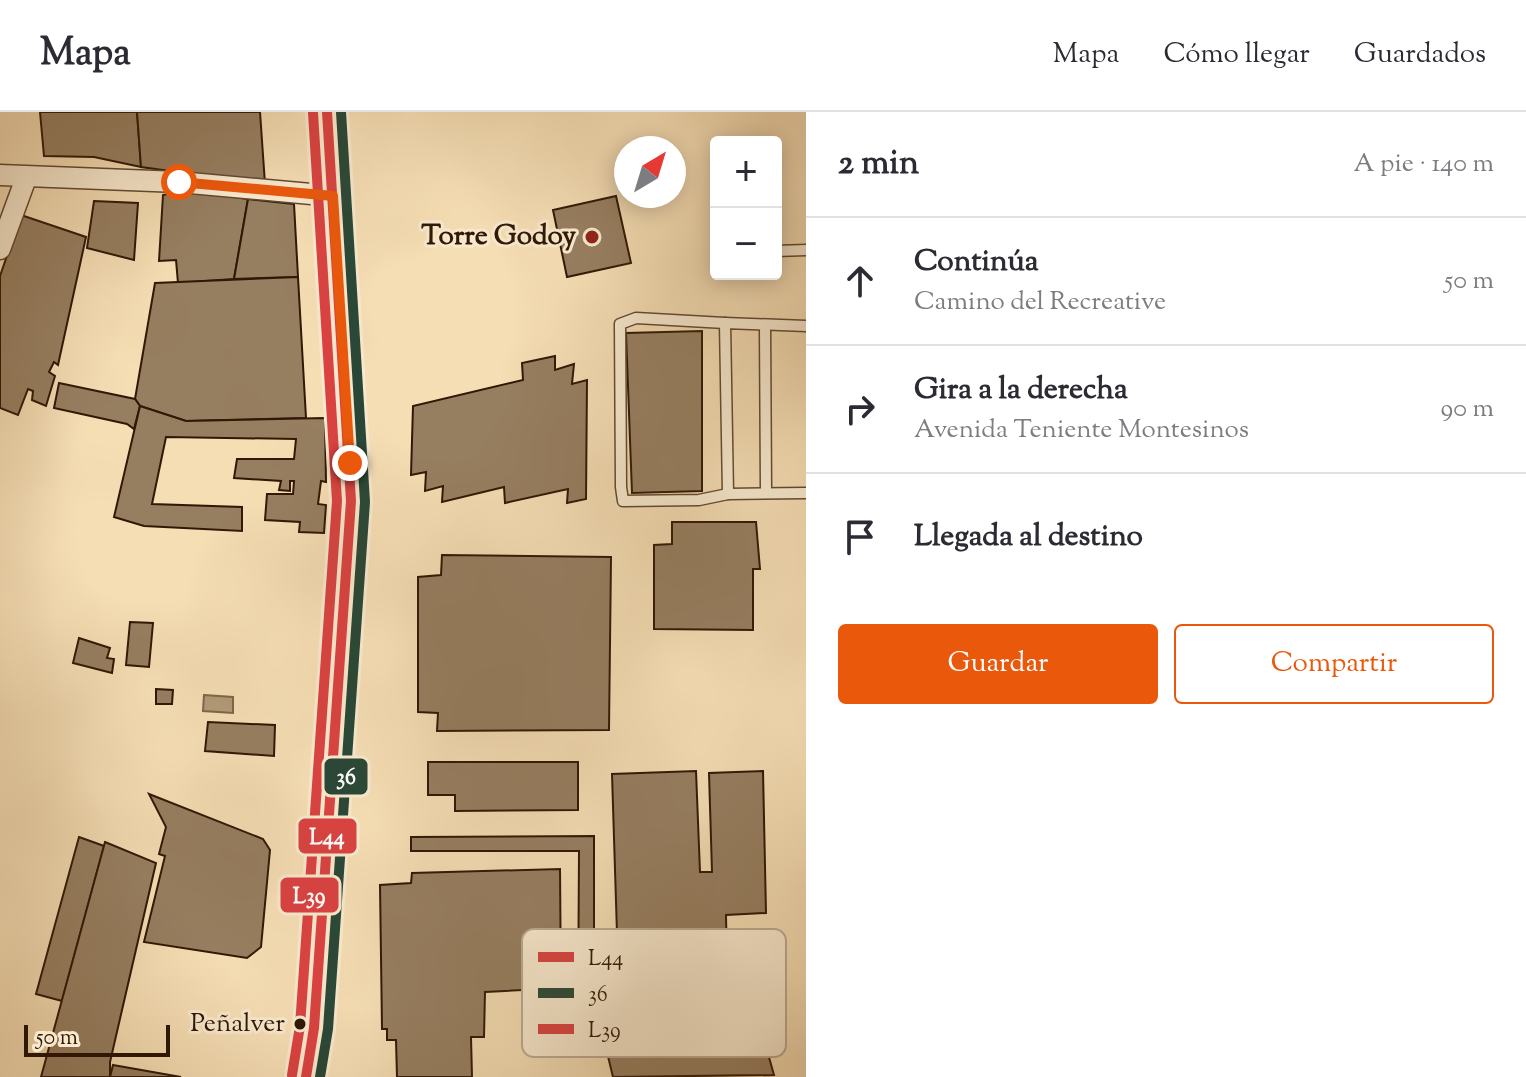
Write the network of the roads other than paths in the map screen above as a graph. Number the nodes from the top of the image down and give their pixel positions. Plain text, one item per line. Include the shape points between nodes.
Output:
1 (327, 112) edge
2 (0, 175) edge
3 (26, 178) junction
4 (333, 196) junction
5 (0, 249) edge
6 (806, 250) edge
7 (782, 251) edge
8 (725, 323) junction
9 (765, 326) junction
10 (806, 326) edge
11 (766, 493) junction
12 (806, 493) edge
13 (728, 494) junction
14 (314, 1028) junction
15 (306, 1077) edge
16 (319, 1077) edge

1 - 4 main road
2 - 3 street
3 - 4 street via 179,182
3 - 5 street
4 - 14 main road via 351,501
6 - 7 lane
8 - 9 lane
8 - 13 lane
8 - 13 lane via 636,318 620,324 621,487 623,501 699,500
9 - 10 lane
9 - 11 lane
11 - 12 lane
11 - 13 lane
14 - 15 main road
14 - 16 main road

